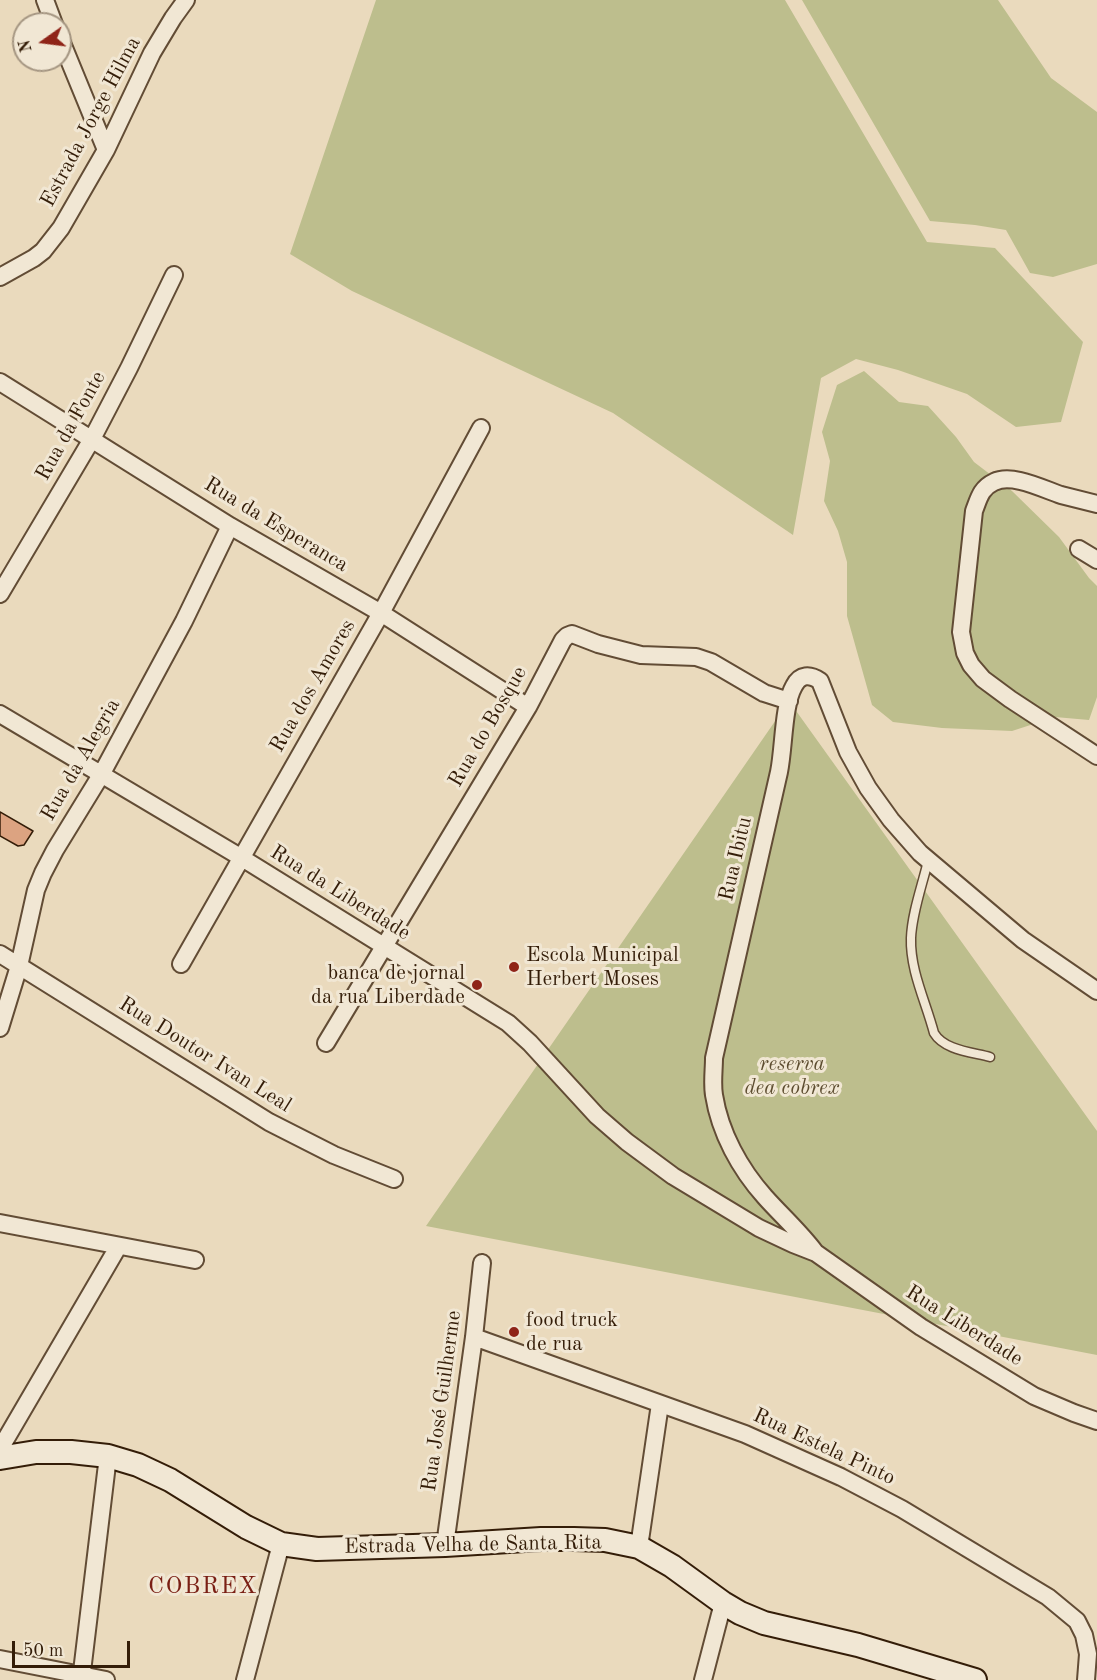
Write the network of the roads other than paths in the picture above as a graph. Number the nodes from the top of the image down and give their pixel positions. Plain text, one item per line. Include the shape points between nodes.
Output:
1 (186, 0) edge
2 (72, 67) edge
3 (106, 150) junction
4 (174, 275) dead end
5 (0, 277) edge
6 (0, 382) edge
7 (481, 428) dead end
8 (92, 439) junction
9 (1097, 504) edge
10 (230, 526) junction
11 (1079, 549) dead end
12 (1097, 560) edge
13 (0, 594) edge
14 (381, 613) junction
15 (789, 701) junction
16 (528, 707) junction
17 (0, 714) edge
18 (1097, 756) edge
19 (101, 775) junction
20 (242, 858) junction
21 (928, 861) junction
22 (385, 947) junction
23 (0, 954) edge
24 (181, 964) dead end
25 (19, 966) junction
26 (1097, 991) edge
27 (0, 1028) edge
28 (327, 1043) dead end
29 (990, 1057) dead end
30 (394, 1179) dead end
31 (0, 1224) edge
32 (118, 1246) junction
33 (816, 1253) junction
34 (195, 1260) dead end
35 (483, 1263) dead end
36 (474, 1337) junction
37 (660, 1404) junction
38 (1097, 1421) edge
39 (0, 1449) edge
40 (108, 1456) junction
41 (0, 1458) edge
42 (281, 1544) junction
43 (445, 1545) junction
44 (639, 1547) junction
45 (723, 1603) junction
46 (0, 1659) edge
47 (81, 1678) edge
48 (106, 1680) edge
49 (245, 1680) edge
50 (703, 1680) edge
51 (975, 1680) edge
52 (1086, 1680) edge

1 - 3 street, Estrada Jorge Hilma via 152,53
2 - 3 street
3 - 5 street, Estrada Jorge Hilma via 61,228 43,251
4 - 8 street, Rua da Fonte
6 - 8 street, Rua da Esperanca
7 - 14 street, Rua dos Amores
8 - 10 street, Rua da Esperanca
8 - 13 street, Rua da Fonte
9 - 18 street via 1004,478 988,486 974,511 961,632 971,666 983,679
10 - 14 street, Rua da Esperanca
10 - 19 street, Rua da Alegria
11 - 12 street
14 - 16 street, Rua da Esperanca
14 - 20 street, Rua dos Amores
15 - 16 street, Rua do Bosque via 764,693 696,657 640,655 572,634 563,640
15 - 21 street, Rua Ibitu via 800,679 807,675 820,681 848,752 868,788
15 - 33 street, Rua Ibitu via 780,768 714,1058 713,1093 733,1151 764,1196
16 - 22 street, Rua do Bosque
17 - 19 street, Rua da Liberdade
19 - 20 street, Rua da Liberdade
19 - 25 street, Rua da Alegria via 43,873
20 - 22 street, Rua da Liberdade
20 - 24 street, Rua dos Amores
21 - 26 street via 1023,940
21 - 29 lane via 911,949 934,1033 946,1046
22 - 28 street, Rua do Bosque
22 - 33 street, Rua da Liberdade via 508,1023 597,1116 674,1176 759,1228
23 - 25 street, Rua Doutor Ivan Leal
25 - 27 street, Rua da Alegria
25 - 30 street, Rua Doutor Ivan Leal via 269,1122 334,1155
31 - 32 street
32 - 34 street
32 - 39 street
33 - 38 street, Rua Liberdade via 921,1327 1034,1396
35 - 36 street, Rua José Guilherme
36 - 37 street, Rua Estela Pinto
36 - 43 street, Rua José Guilherme
37 - 44 street
37 - 52 street, Rua Estela Pinto via 745,1434 842,1478 902,1509 1048,1597 1077,1621 1084,1635 1088,1654
40 - 41 street, Estrada Velha de Santa Rita via 36,1452
40 - 42 street, Estrada Velha de Santa Rita via 170,1480
40 - 47 street
42 - 43 street, Estrada Velha de Santa Rita via 317,1549
42 - 49 street
43 - 44 street, Estrada Velha de Santa Rita via 574,1539
44 - 45 street, Estrada Velha de Santa Rita
45 - 50 street
45 - 51 street, Estrada Velha de Santa Rita via 765,1623 858,1645
46 - 47 street
47 - 48 street

